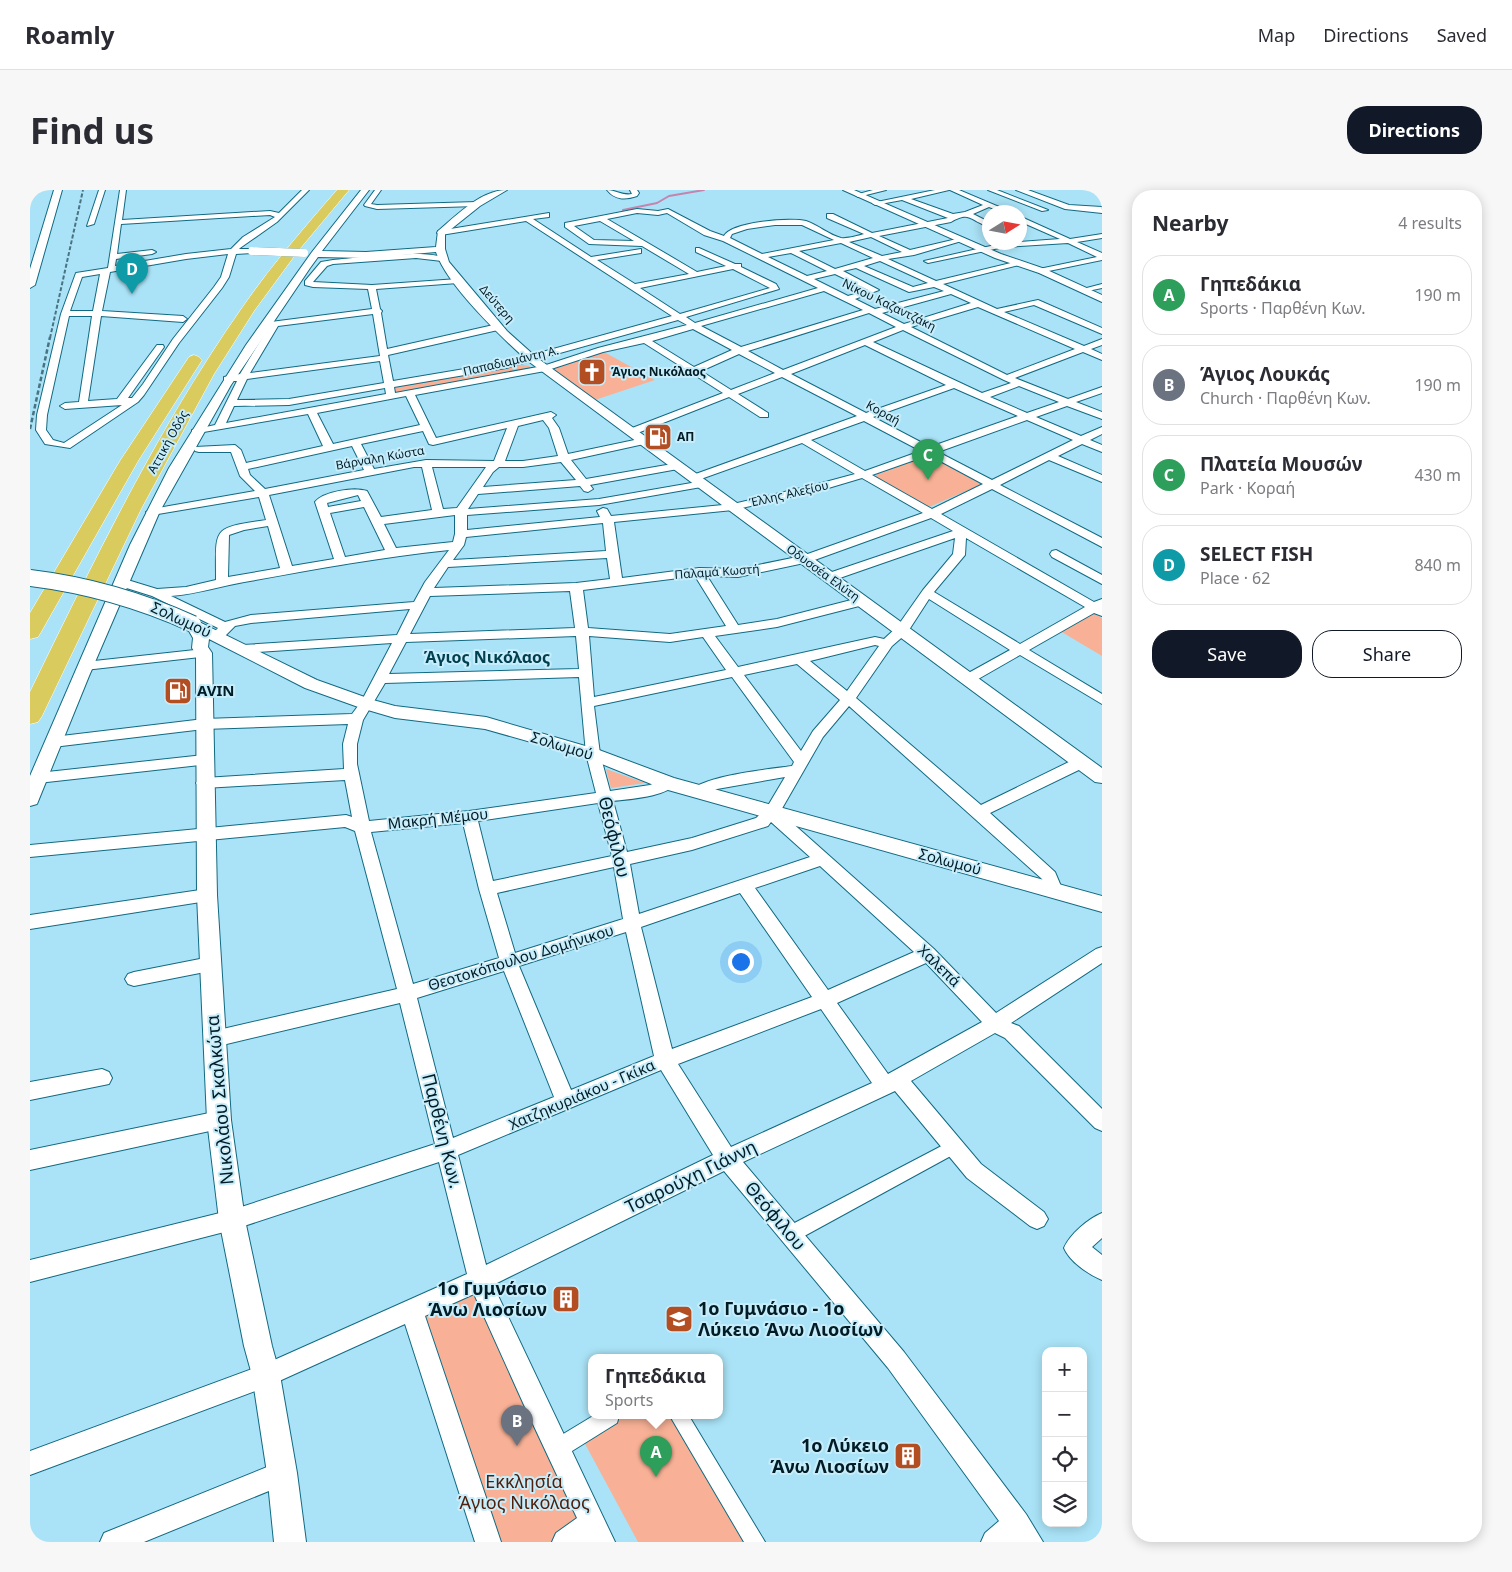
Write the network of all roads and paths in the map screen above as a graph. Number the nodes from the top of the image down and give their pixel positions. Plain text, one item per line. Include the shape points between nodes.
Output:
1 (58, 190) edge
2 (102, 190) edge
3 (123, 190) edge
4 (295, 190) edge
5 (306, 190) edge
6 (327, 190) edge
7 (343, 190) edge
8 (365, 190) edge
9 (378, 190) edge
10 (502, 190) edge
11 (610, 190) edge
12 (634, 190) edge
13 (847, 190) edge
14 (883, 190) edge
15 (946, 190) edge
16 (953, 190) edge
17 (991, 190) edge
18 (1020, 190) edge
19 (858, 195) junction
20 (289, 196) dead end
21 (904, 198) junction
22 (970, 198) junction
23 (952, 201) dead end
24 (943, 203) dead end
25 (478, 204) junction
26 (874, 204) junction
27 (988, 205) edge
28 (925, 206) junction
29 (1062, 206) junction
30 (276, 207) dead end
31 (982, 208) edge
32 (309, 209) dead end
33 (1044, 210) junction
34 (1102, 210) edge
35 (270, 213) junction
36 (967, 214) junction
37 (546, 215) dead end
38 (280, 216) junction
39 (830, 216) dead end
40 (952, 216) junction
41 (1027, 216) edge
42 (456, 219) junction
43 (528, 219) junction
44 (612, 219) junction
45 (982, 221) edge
46 (118, 222) junction
47 (1027, 222) edge
48 (503, 223) junction
49 (90, 224) dead end
50 (535, 224) junction
51 (926, 225) junction
52 (482, 227) junction
53 (253, 233) junction
54 (442, 233) junction
55 (871, 235) junction
56 (1102, 236) edge
57 (284, 238) dead end
58 (726, 239) junction
59 (839, 240) junction
60 (962, 240) junction
61 (1027, 241) edge
62 (1069, 241) junction
63 (1027, 243) edge
64 (1031, 243) junction
65 (648, 246) junction
66 (161, 250) dead end
67 (699, 250) dead end
68 (791, 250) junction
69 (982, 250) edge
70 (983, 250) joint
71 (441, 251) junction
72 (234, 252) junction
73 (310, 253) junction
74 (910, 253) junction
75 (112, 257) junction
76 (1102, 257) edge
77 (764, 258) junction
78 (590, 259) junction
79 (880, 259) junction
80 (266, 261) dead end
81 (928, 261) junction
82 (1083, 262) junction
83 (856, 265) junction
84 (734, 267) junction
85 (1015, 268) junction
86 (1096, 268) dead end
87 (945, 269) dead end
88 (1038, 269) junction
89 (108, 270) junction
90 (227, 270) junction
91 (835, 271) junction
92 (695, 274) junction
93 (806, 279) junction
94 (458, 282) junction
95 (934, 284) junction
96 (30, 285) edge
97 (969, 286) dead end
98 (1102, 286) edge
99 (372, 287) junction
100 (634, 287) junction
101 (825, 288) junction
102 (1083, 290) junction
103 (951, 292) junction
104 (848, 299) junction
105 (1102, 299) edge
106 (978, 304) junction
107 (873, 311) junction
108 (378, 312) junction
109 (996, 312) junction
110 (97, 313) junction
111 (65, 314) junction
112 (679, 317) junction
113 (187, 318) junction
114 (269, 325) junction
115 (692, 325) junction
116 (904, 326) junction
117 (498, 327) junction
118 (1102, 331) edge
119 (645, 340) junction
120 (866, 342) junction
121 (1102, 342) edge
122 (204, 344) dead end
123 (1083, 350) junction
124 (738, 351) junction
125 (384, 356) junction
126 (1102, 357) edge
127 (532, 359) junction
128 (545, 368) junction
129 (693, 371) junction
130 (782, 374) junction
131 (244, 377) junction
132 (1007, 378) junction
133 (228, 380) junction
134 (1019, 383) junction
135 (388, 385) junction
136 (954, 385) junction
137 (1102, 390) edge
138 (730, 393) junction
139 (410, 394) junction
140 (392, 397) junction
141 (981, 397) junction
142 (136, 400) junction
143 (120, 402) junction
144 (231, 403) junction
145 (1069, 403) junction
146 (83, 404) junction
147 (65, 406) dead end
148 (312, 412) junction
149 (764, 415) dead end
150 (548, 416) joint
151 (1102, 416) edge
152 (866, 417) junction
153 (1028, 417) junction
154 (514, 423) junction
155 (426, 427) junction
156 (219, 428) junction
157 (1102, 430) edge
158 (196, 432) junction
159 (643, 439) junction
160 (804, 440) junction
161 (1082, 440) junction
162 (355, 442) junction
163 (433, 442) joint
164 (329, 447) junction
165 (199, 449) dead end
166 (1102, 449) edge
167 (928, 452) junction
168 (1051, 456) junction
169 (564, 458) junction
170 (426, 463) junction
171 (498, 465) junction
172 (678, 466) junction
173 (241, 467) junction
174 (370, 472) junction
175 (865, 474) junction
176 (1102, 479) edge
177 (327, 481) junction
178 (699, 481) junction
179 (584, 483) junction
180 (993, 485) junction
181 (476, 491) junction
182 (264, 493) junction
183 (334, 496) junction
184 (599, 502) junction
185 (368, 503) junction
186 (733, 506) junction
187 (324, 511) junction
188 (460, 511) junction
189 (152, 512) junction
190 (439, 514) junction
191 (932, 514) junction
192 (608, 520) junction
193 (377, 521) junction
194 (273, 522) junction
195 (961, 532) junction
196 (460, 540) junction
197 (1102, 543) edge
198 (392, 552) junction
199 (613, 554) junction
200 (1056, 554) dead end
201 (806, 560) junction
202 (342, 561) junction
203 (446, 564) junction
204 (287, 570) junction
205 (699, 572) junction
206 (830, 577) junction
207 (30, 578) edge
208 (1102, 580) edge
209 (121, 582) junction
210 (222, 582) junction
211 (617, 582) junction
212 (202, 587) junction
213 (576, 587) junction
214 (426, 592) junction
215 (156, 593) junction
216 (927, 593) junction
217 (863, 601) junction
218 (418, 605) junction
219 (186, 606) junction
220 (1100, 607) edge
221 (193, 624) junction
222 (734, 629) junction
223 (902, 630) junction
224 (30, 632) edge
225 (221, 632) junction
226 (582, 632) junction
227 (706, 633) junction
228 (402, 638) junction
229 (887, 642) junction
230 (1019, 649) junction
231 (243, 650) junction
232 (204, 653) junction
233 (800, 659) junction
234 (84, 666) junction
235 (734, 672) junction
236 (586, 673) junction
237 (378, 679) junction
238 (968, 679) junction
239 (848, 699) junction
240 (1102, 700) edge
241 (587, 703) junction
242 (367, 704) junction
243 (30, 716) edge
244 (356, 719) junction
245 (204, 724) junction
246 (54, 742) junction
247 (593, 754) junction
248 (1082, 762) junction
249 (800, 766) junction
250 (204, 771) junction
251 (352, 774) junction
252 (1102, 777) edge
253 (38, 778) junction
254 (668, 783) junction
255 (698, 792) junction
256 (604, 797) junction
257 (30, 799) edge
258 (979, 812) junction
259 (771, 813) junction
260 (470, 817) junction
261 (362, 827) junction
262 (206, 834) junction
263 (30, 851) edge
264 (822, 858) junction
265 (621, 860) junction
266 (744, 886) junction
267 (487, 889) junction
268 (1055, 891) junction
269 (207, 895) junction
270 (1102, 904) edge
271 (30, 922) edge
272 (632, 923) junction
273 (928, 954) junction
274 (1101, 955) edge
275 (509, 962) junction
276 (210, 964) junction
277 (134, 979) dead end
278 (407, 994) junction
279 (824, 1000) junction
280 (994, 1024) junction
281 (214, 1040) junction
282 (665, 1060) junction
283 (102, 1078) dead end
284 (891, 1082) junction
285 (30, 1091) edge
286 (566, 1102) junction
287 (219, 1120) junction
288 (1102, 1122) edge
289 (953, 1148) junction
290 (447, 1150) junction
291 (30, 1160) edge
292 (727, 1160) junction
293 (1037, 1219) dead end
294 (232, 1220) junction
295 (1102, 1224) edge
296 (791, 1234) junction
297 (1102, 1269) edge
298 (30, 1271) edge
299 (479, 1280) junction
300 (412, 1310) junction
301 (266, 1375) junction
302 (605, 1419) edge
303 (681, 1419) edge
304 (557, 1449) junction
305 (30, 1463) edge
306 (282, 1473) junction
307 (598, 1533) edge
308 (1023, 1533) edge
309 (113, 1542) edge
310 (290, 1542) edge
311 (488, 1542) edge
312 (565, 1542) edge
313 (755, 1542) edge
314 (994, 1542) edge

1 - 96 street
2 - 49 street
3 - 46 street
4 - 20 street
5 - 38 street
6 - 32 highway
7 - 243 highway, Αττική Οδός via 319,215 256,296 206,375 113,542
8 - 73 street
9 - 25 street via 366,204
10 - 25 street
11 - 12 street via 616,196 628,197 636,194
13 - 19 street
14 - 19 street
15 - 21 street
16 - 22 street
17 - 33 street
18 - 29 street
19 - 26 street
21 - 26 street
21 - 28 street
22 - 23 street
22 - 27 street
24 - 28 street
25 - 42 street
26 - 51 street
28 - 40 street
29 - 33 street
29 - 34 street
30 - 35 street
31 - 36 street
33 - 41 street
35 - 38 street
35 - 46 street
36 - 40 street
36 - 45 street
37 - 43 street
38 - 53 street
39 - 55 street
40 - 51 street via 951,220
42 - 52 street
42 - 54 street
43 - 48 street
43 - 50 street, Κοραή
44 - 58 street, Νίκου Καζαντζάκη via 640,211 668,211 707,233
44 - 65 street
44 - 65 street via 600,218 568,226 594,242
46 - 75 street
47 - 62 street
48 - 50 street
48 - 52 street
50 - 78 street, Κοραή
51 - 55 street
51 - 60 street
52 - 54 street
53 - 72 street
53 - 72 street via 244,232 229,242 228,247
54 - 71 street
55 - 59 street
55 - 74 street
56 - 62 street
57 - 80 highway
58 - 59 street via 732,232 773,223 803,224
58 - 77 street, Νίκου Καζαντζάκη
59 - 68 street
59 - 79 street
60 - 69 street
60 - 74 street
61 - 64 street
62 - 64 street
62 - 76 street
63 - 64 street
65 - 78 street
65 - 92 street
66 - 75 street
67 - 84 street
68 - 77 street
68 - 91 street
70 - 81 street
70 - 85 street
71 - 73 street
71 - 94 street, Δεύτερη
71 - 99 street via 329,262 308,281 308,284
72 - 73 street, bridge
72 - 89 street via 186,256
72 - 90 street
73 - 114 street
74 - 79 street
74 - 81 street
75 - 89 street
76 - 82 street
77 - 84 street
77 - 93 street, Νίκου Καζαντζάκη
78 - 100 street, Κοραή
79 - 83 street
79 - 95 street
81 - 87 street
82 - 86 street
82 - 88 street
83 - 91 street
83 - 95 street via 912,290
84 - 92 street
84 - 112 street via 775,288
85 - 88 street
85 - 95 street via 957,275
88 - 102 street
89 - 110 street
89 - 111 street via 79,275
90 - 113 street via 219,286
90 - 113 street via 213,275
91 - 93 street
91 - 104 street via 875,290
92 - 100 street
93 - 101 street, Νίκου Καζαντζάκη
94 - 99 street
94 - 117 street, Δεύτερη
95 - 103 street
97 - 103 street
98 - 102 street
99 - 108 street
100 - 112 street, Κοραή
101 - 104 street, Νίκου Καζαντζάκη
101 - 115 street, Παπαδιαμάντη Α.
102 - 105 street
103 - 106 street
103 - 107 street
104 - 107 street, Νίκου Καζαντζάκη
106 - 109 street
106 - 116 street, Βάρναλη Κώστα
107 - 116 street, Νίκου Καζαντζάκη
107 - 124 street
108 - 114 street
108 - 125 street
109 - 118 street via 1035,302
109 - 123 street
110 - 111 street
110 - 113 street
110 - 146 street
111 - 142 street via 41,430 49,442 66,446
112 - 115 street, Κοραή
112 - 127 street
113 - 142 street
113 - 143 street
114 - 131 street
114 - 133 street
115 - 119 street, Παπαδιαμάντη Α.
115 - 124 street, Κοραή
116 - 120 street, Βάρναλη Κώστα
116 - 132 street, Νίκου Καζαντζάκη
117 - 125 street
117 - 127 street, Δεύτερη
119 - 128 street, Παπαδιαμάντη Α.
119 - 129 street
120 - 130 street, Βάρναλη Κώστα
120 - 136 street
121 - 123 street
122 - 224 highway, Αττική Οδός via 129,461
123 - 126 street
123 - 132 street
124 - 129 street
124 - 130 street, Κοραή
125 - 131 street
125 - 135 street
127 - 128 street, Δεύτερη
127 - 135 street
128 - 139 street, Παπαδιαμάντη Α.
128 - 159 street, Οδυσσέα Ελύτη
129 - 138 street
130 - 138 street, Βάρναλη Κώστα
130 - 152 street, Κοραή
131 - 133 street
131 - 144 street
132 - 134 street, Νίκου Καζαντζάκη
133 - 158 street
134 - 141 street
134 - 145 street, Νίκου Καζαντζάκη
135 - 140 street
135 - 144 street via 289,402
136 - 141 street
136 - 152 street
137 - 145 street, Έλλης Αλεξίου
138 - 149 street
138 - 159 street, Βάρναλη Κώστα
139 - 140 street, Παπαδιαμάντη Α.
139 - 155 street
140 - 148 street, Παπαδιαμάντη Α.
141 - 153 street
142 - 143 street
143 - 146 street
144 - 156 street
145 - 151 street, Νίκου Καζαντζάκη
145 - 153 street, Έλλης Αλεξίου
146 - 147 street
148 - 156 street, Παπαδιαμάντη Α.
148 - 164 street
150 - 154 street
150 - 169 street
152 - 160 street
152 - 167 street, Κοραή
153 - 161 street
153 - 167 street, Έλλης Αλεξίου
154 - 163 street
154 - 171 street
155 - 162 street
155 - 163 street
156 - 158 street, Παπαδιαμάντη Α.
157 - 161 street, Παλαμά Κωστή
158 - 189 street
159 - 169 street, Βάρναλη Κώστα
159 - 172 street, Οδυσσέα Ελύτη
160 - 175 street
160 - 178 street
161 - 166 street
161 - 168 street, Παλαμά Κωστή
162 - 164 street
162 - 174 street
164 - 173 street
165 - 173 street via 234,448
167 - 175 street, Έλλης Αλεξίου
167 - 180 street, Κοραή
168 - 176 street
168 - 180 street, Παλαμά Κωστή
169 - 171 street, Βάρναλη Κώστα
169 - 179 street
170 - 171 street, Βάρναλη Κώστα
170 - 174 street, Βάρναλη Κώστα
170 - 190 street
171 - 181 street via 489,470
172 - 178 street, Οδυσσέα Ελύτη
172 - 179 street
173 - 182 street via 250,481
174 - 177 street, Βάρναλη Κώστα
175 - 186 street, Έλλης Αλεξίου via 821,488
175 - 191 street
177 - 182 street, Βάρναλη Κώστα
177 - 183 street
178 - 184 street
178 - 186 street, Οδυσσέα Ελύτη
179 - 181 street
179 - 184 street
180 - 191 street, Παλαμά Κωστή
180 - 197 street, Κοραή
181 - 188 street
182 - 189 street, Βάρναλη Κώστα
182 - 194 street
183 - 185 street via 361,492
183 - 187 street via 322,499
184 - 188 street
184 - 192 street
185 - 187 street
185 - 193 street
186 - 192 street, Έλλης Αλεξίου
186 - 201 street, Οδυσσέα Ελύτη
187 - 202 street
188 - 190 street
188 - 196 street
189 - 209 street
190 - 193 street
191 - 195 street
191 - 201 street, Παλαμά Κωστή
192 - 196 street, Έλλης Αλεξίου
192 - 199 street
193 - 198 street
194 - 204 street
194 - 210 street via 225,533 222,538
195 - 206 street
195 - 216 street via 959,556
195 - 220 street
196 - 198 street, Έλλης Αλεξίου
196 - 203 street
198 - 202 street, Έλλης Αλεξίου
199 - 203 street
199 - 211 street
200 - 208 street
201 - 205 street, Παλαμά Κωστή via 738,573
201 - 206 street, Οδυσσέα Ελύτη
202 - 204 street, Έλλης Αλεξίου
203 - 214 street
204 - 210 street, Έλλης Αλεξίου
205 - 211 street, Παλαμά Κωστή
205 - 222 street
206 - 217 street, Οδυσσέα Ελύτη
207 - 221 street, Σολωμού, bridge via 88,585 163,610
209 - 215 street
209 - 234 street
210 - 212 street, Έλλης Αλεξίου
211 - 213 street, Παλαμά Κωστή
212 - 215 street, Έλλης Αλεξίου
212 - 219 street via 187,596
213 - 214 street, Παλαμά Κωστή
213 - 226 street, Θεόφιλου
214 - 218 street
215 - 219 street
216 - 223 street
216 - 230 street
217 - 222 street via 777,623
217 - 223 street, Οδυσσέα Ελύτη
218 - 225 street via 251,619 231,623
218 - 228 street
219 - 225 street
220 - 230 street
221 - 225 street, Σολωμού
221 - 232 street, Νικολάου Σκαλκώτα via 201,638 200,648
222 - 227 street
223 - 229 street
223 - 238 street, Οδυσσέα Ελύτη
225 - 231 street, Σολωμού
225 - 232 street
226 - 227 street via 662,638
226 - 228 street
226 - 236 street, Θεόφιλου
227 - 235 street
228 - 231 street
228 - 237 street
229 - 233 street via 875,641
229 - 239 street
230 - 238 street
230 - 240 street
231 - 242 street, Σολωμού via 311,684
232 - 234 street
232 - 245 street, Νικολάου Σκαλκώτα
233 - 235 street
233 - 239 street
234 - 246 street
235 - 241 street
235 - 249 street
236 - 237 street
236 - 241 street, Θεόφιλου
237 - 242 street
238 - 248 street, Οδυσσέα Ελύτη
239 - 249 street via 818,734
239 - 258 street
241 - 247 street, Θεόφιλου
242 - 244 street, Παρθένη Κων.
242 - 247 street, Σολωμού via 395,712 486,723
244 - 245 street
244 - 251 street, Παρθένη Κων. via 350,744
245 - 246 street
245 - 250 street, Νικολάου Σκαλκώτα
246 - 253 street
247 - 254 street, Σολωμού
247 - 256 street, Θεόφιλου
248 - 252 street, Οδυσσέα Ελύτη
248 - 258 street
249 - 255 street via 722,783
249 - 259 street
250 - 251 street
250 - 253 street
250 - 262 street, Νικολάου Σκαλκώτα
251 - 261 street, Παρθένη Κων.
253 - 257 street
254 - 255 street, Σολωμού
254 - 256 street, Μακρή Μέμου via 652,790
255 - 259 street, Σολωμού
256 - 260 street, Μακρή Μέμου
256 - 265 street, Θεόφιλου
258 - 268 street via 1049,876
259 - 264 street, Χαλεπά
259 - 265 street via 762,822 692,844
259 - 268 street, Σολωμού
260 - 261 street, Μακρή Μέμου
260 - 267 street
261 - 262 street, Μακρή Μέμου via 346,821
261 - 278 street, Παρθένη Κων.
262 - 263 street
262 - 269 street, Νικολάου Σκαλκώτα
264 - 266 street, Θεοτοκόπουλου Δομήνικου
264 - 273 street, Χαλεπά
265 - 267 street
265 - 272 street, Θεόφιλου
266 - 272 street, Θεοτοκόπουλου Δομήνικου
266 - 279 street
267 - 275 street
268 - 270 street, Σολωμού
269 - 271 street
269 - 276 street, Νικολάου Σκαλκώτα
272 - 275 street, Θεοτοκόπουλου Δομήνικου
272 - 282 street, Θεόφιλου
273 - 279 street, Χατζηκυριάκου - Γκίκα
273 - 280 street, Χαλεπά
274 - 280 street, Τσαρούχη Γιάννη
275 - 278 street, Θεοτοκόπουλου Δομήνικου
275 - 286 street
276 - 277 street
276 - 281 street, Νικολάου Σκαλκώτα
278 - 281 street, Θεοτοκόπουλου Δομήνικου
278 - 290 street, Παρθένη Κων.
279 - 282 street, Χατζηκυριάκου - Γκίκα
279 - 284 street
280 - 284 street, Τσαρούχη Γιάννη
280 - 288 street, Χαλεπά via 1012,1032
281 - 287 street, Νικολάου Σκαλκώτα
282 - 286 street, Χατζηκυριάκου - Γκίκα
282 - 292 street, Θεόφιλου
283 - 285 street
284 - 289 street
284 - 292 street, Τσαρούχη Γιάννη
286 - 290 street, Χατζηκυριάκου - Γκίκα
287 - 291 street
287 - 294 street, Νικολάου Σκαλκώτα
289 - 293 street via 974,1171
289 - 296 street
290 - 294 street, Χατζηκυριάκου - Γκίκα
290 - 299 street, Παρθένη Κων.
292 - 296 street, Θεόφιλου
292 - 299 street, Τσαρούχη Γιάννη
294 - 298 street, Χατζηκυριάκου - Γκίκα
294 - 301 street, Νικολάου Σκαλκώτα
295 - 297 street via 1075,1248
296 - 308 street, Θεόφιλου via 896,1360
299 - 300 street, Τσαρούχη Γιάννη
299 - 304 street, Παρθένη Κων.
300 - 301 street, Τσαρούχη Γιάννη
300 - 311 street
301 - 305 street, Τσαρούχη Γιάννη
301 - 306 street, Νικολάου Σκαλκώτα
302 - 304 street
303 - 313 street
304 - 307 street, Παρθένη Κων.
306 - 309 street
306 - 310 street, Νικολάου Σκαλκώτα
307 - 312 street
308 - 314 street

